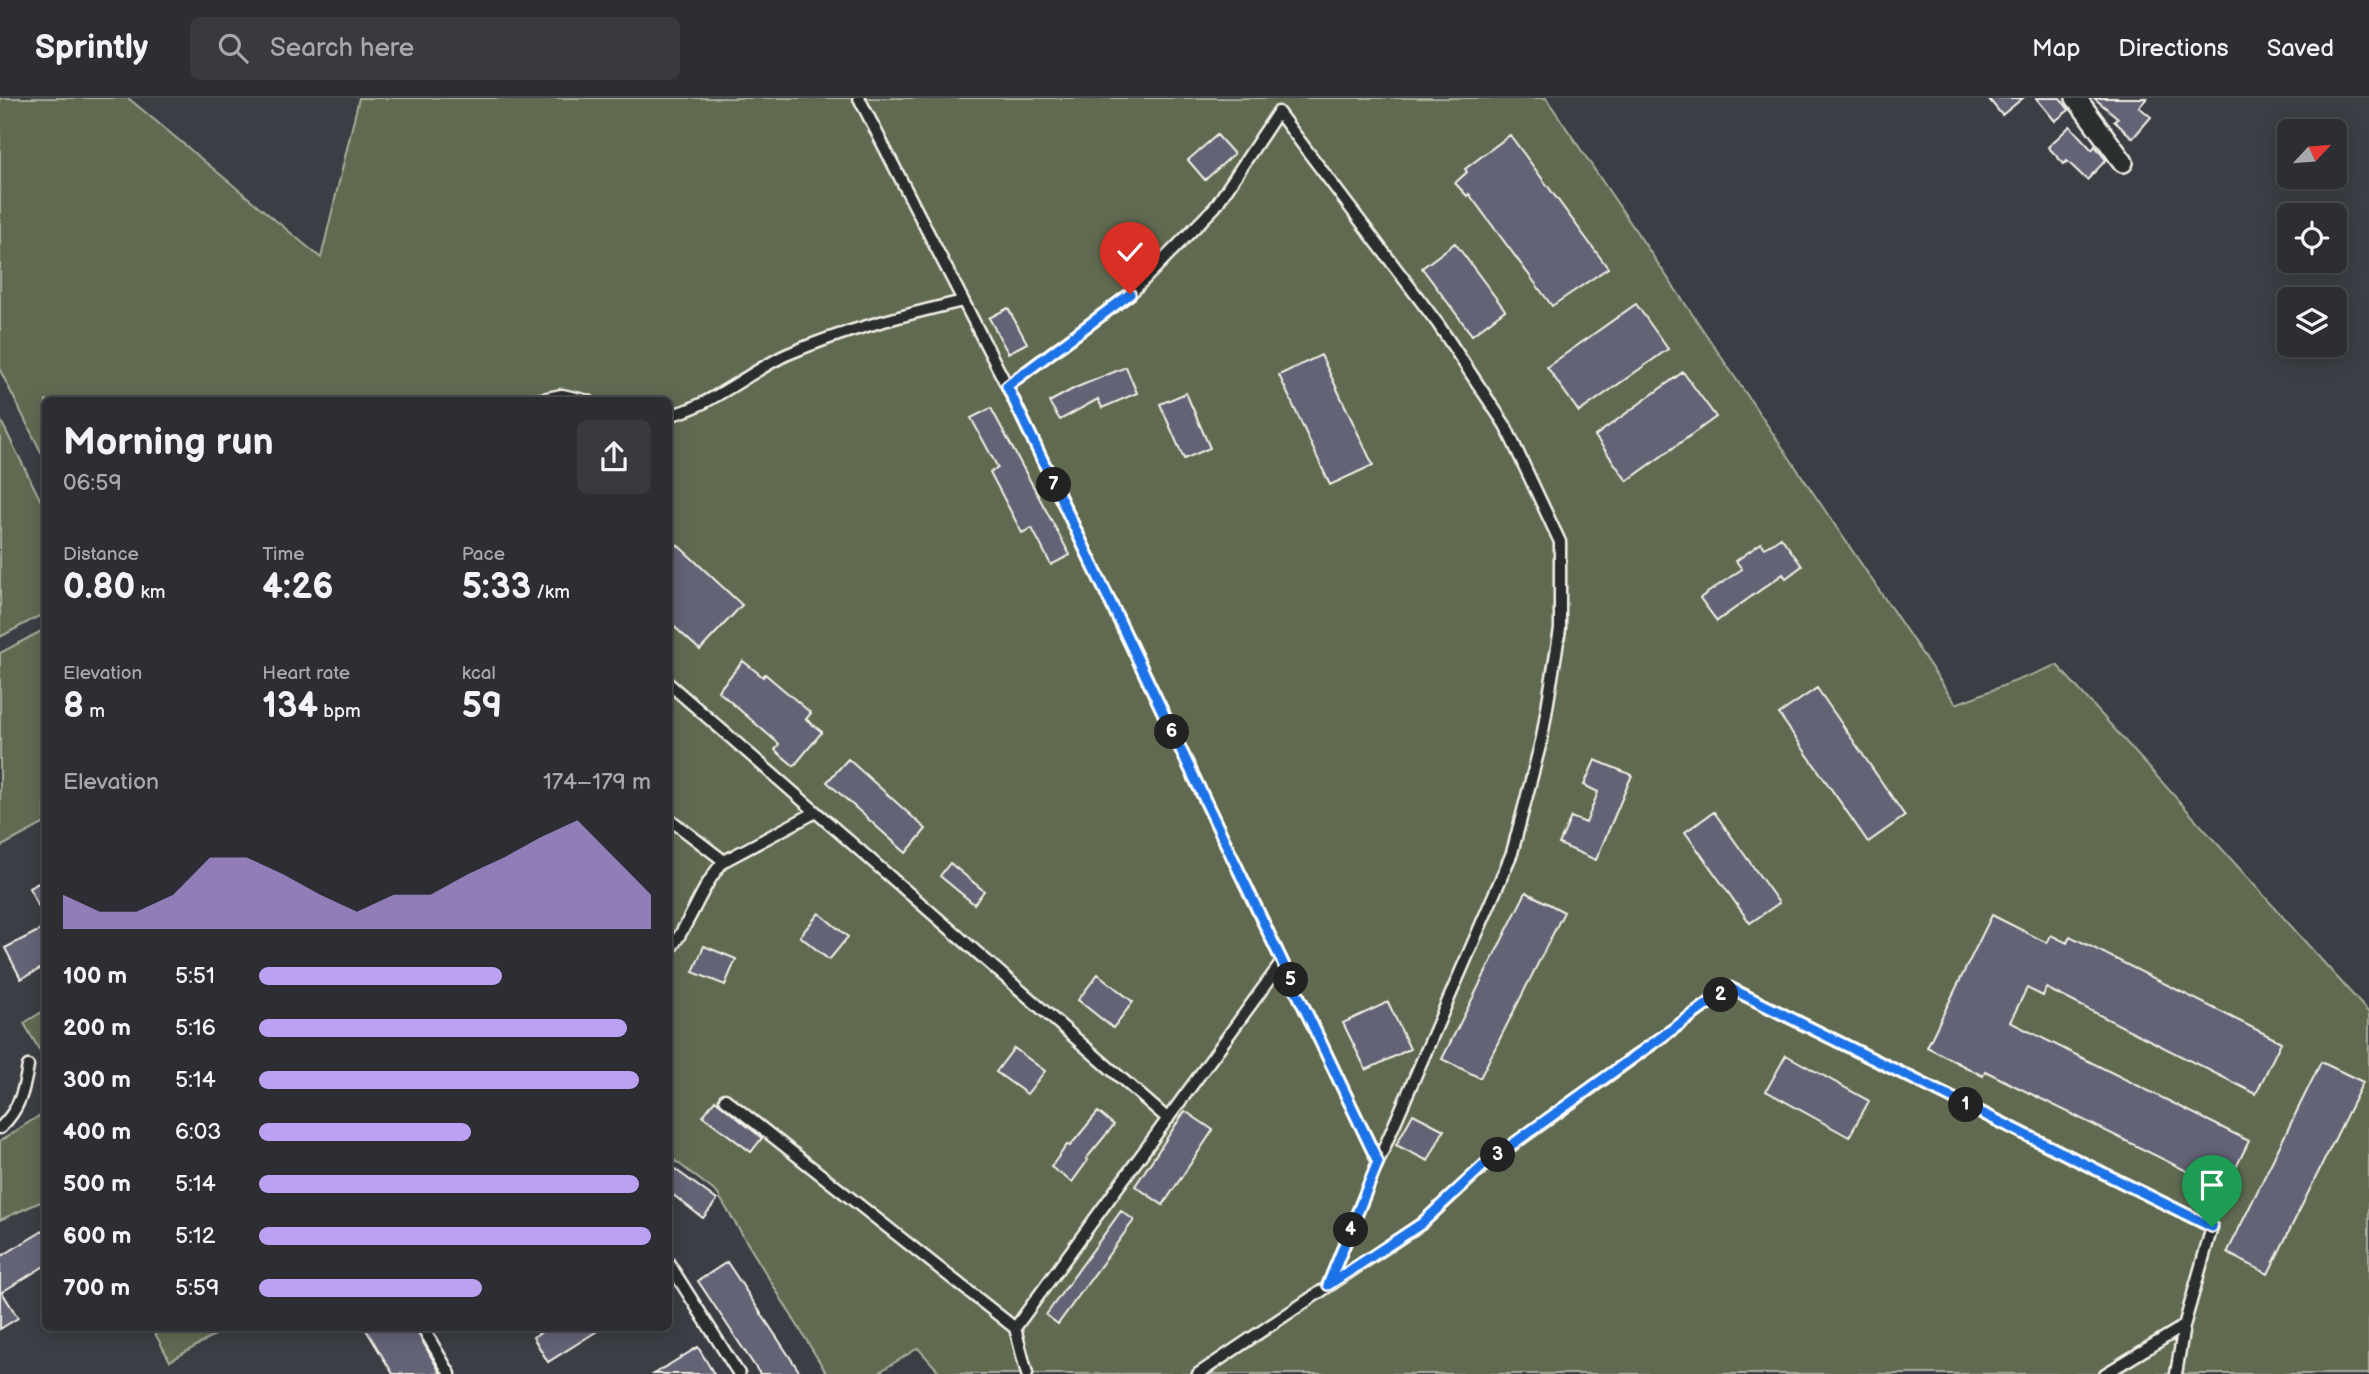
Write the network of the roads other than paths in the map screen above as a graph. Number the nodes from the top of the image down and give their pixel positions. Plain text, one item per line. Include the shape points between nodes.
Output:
1 (859, 98) edge
2 (2076, 98) edge
3 (2123, 162) dead end
4 (963, 301) junction
5 (1007, 386) junction
6 (552, 397) edge
7 (571, 397) edge
8 (672, 414) edge
9 (672, 690) edge
10 (816, 812) junction
11 (672, 821) edge
12 (724, 862) junction
13 (672, 948) edge
14 (1282, 962) junction
15 (28, 1066) dead end
16 (725, 1099) dead end
17 (1168, 1119) junction
18 (0, 1128) edge
19 (1378, 1162) junction
20 (672, 1268) edge
21 (1328, 1285) junction
22 (2185, 1326) junction
23 (1015, 1328) junction
24 (425, 1331) edge
25 (450, 1374) edge
26 (739, 1374) edge
27 (1027, 1374) edge
28 (1198, 1374) edge
29 (2105, 1374) edge
30 (2176, 1374) edge

1 - 4 lane
2 - 3 street
4 - 5 lane
4 - 8 lane via 828,338 785,355 691,409
5 - 14 lane
5 - 19 lane via 1130,294 1214,207 1278,112 1438,324 1505,425 1560,542 1560,629 1542,738 1512,853
6 - 7 lane
9 - 10 lane
10 - 12 lane
10 - 17 lane
11 - 12 lane
12 - 13 lane via 713,873
14 - 17 lane
14 - 19 lane
15 - 18 lane via 22,1099
16 - 23 lane
17 - 23 lane
19 - 21 lane
20 - 26 lane
21 - 22 lane via 1421,1224 1485,1164 1730,988 2212,1227
21 - 28 lane
22 - 29 lane
22 - 30 lane
23 - 27 lane
24 - 25 lane

